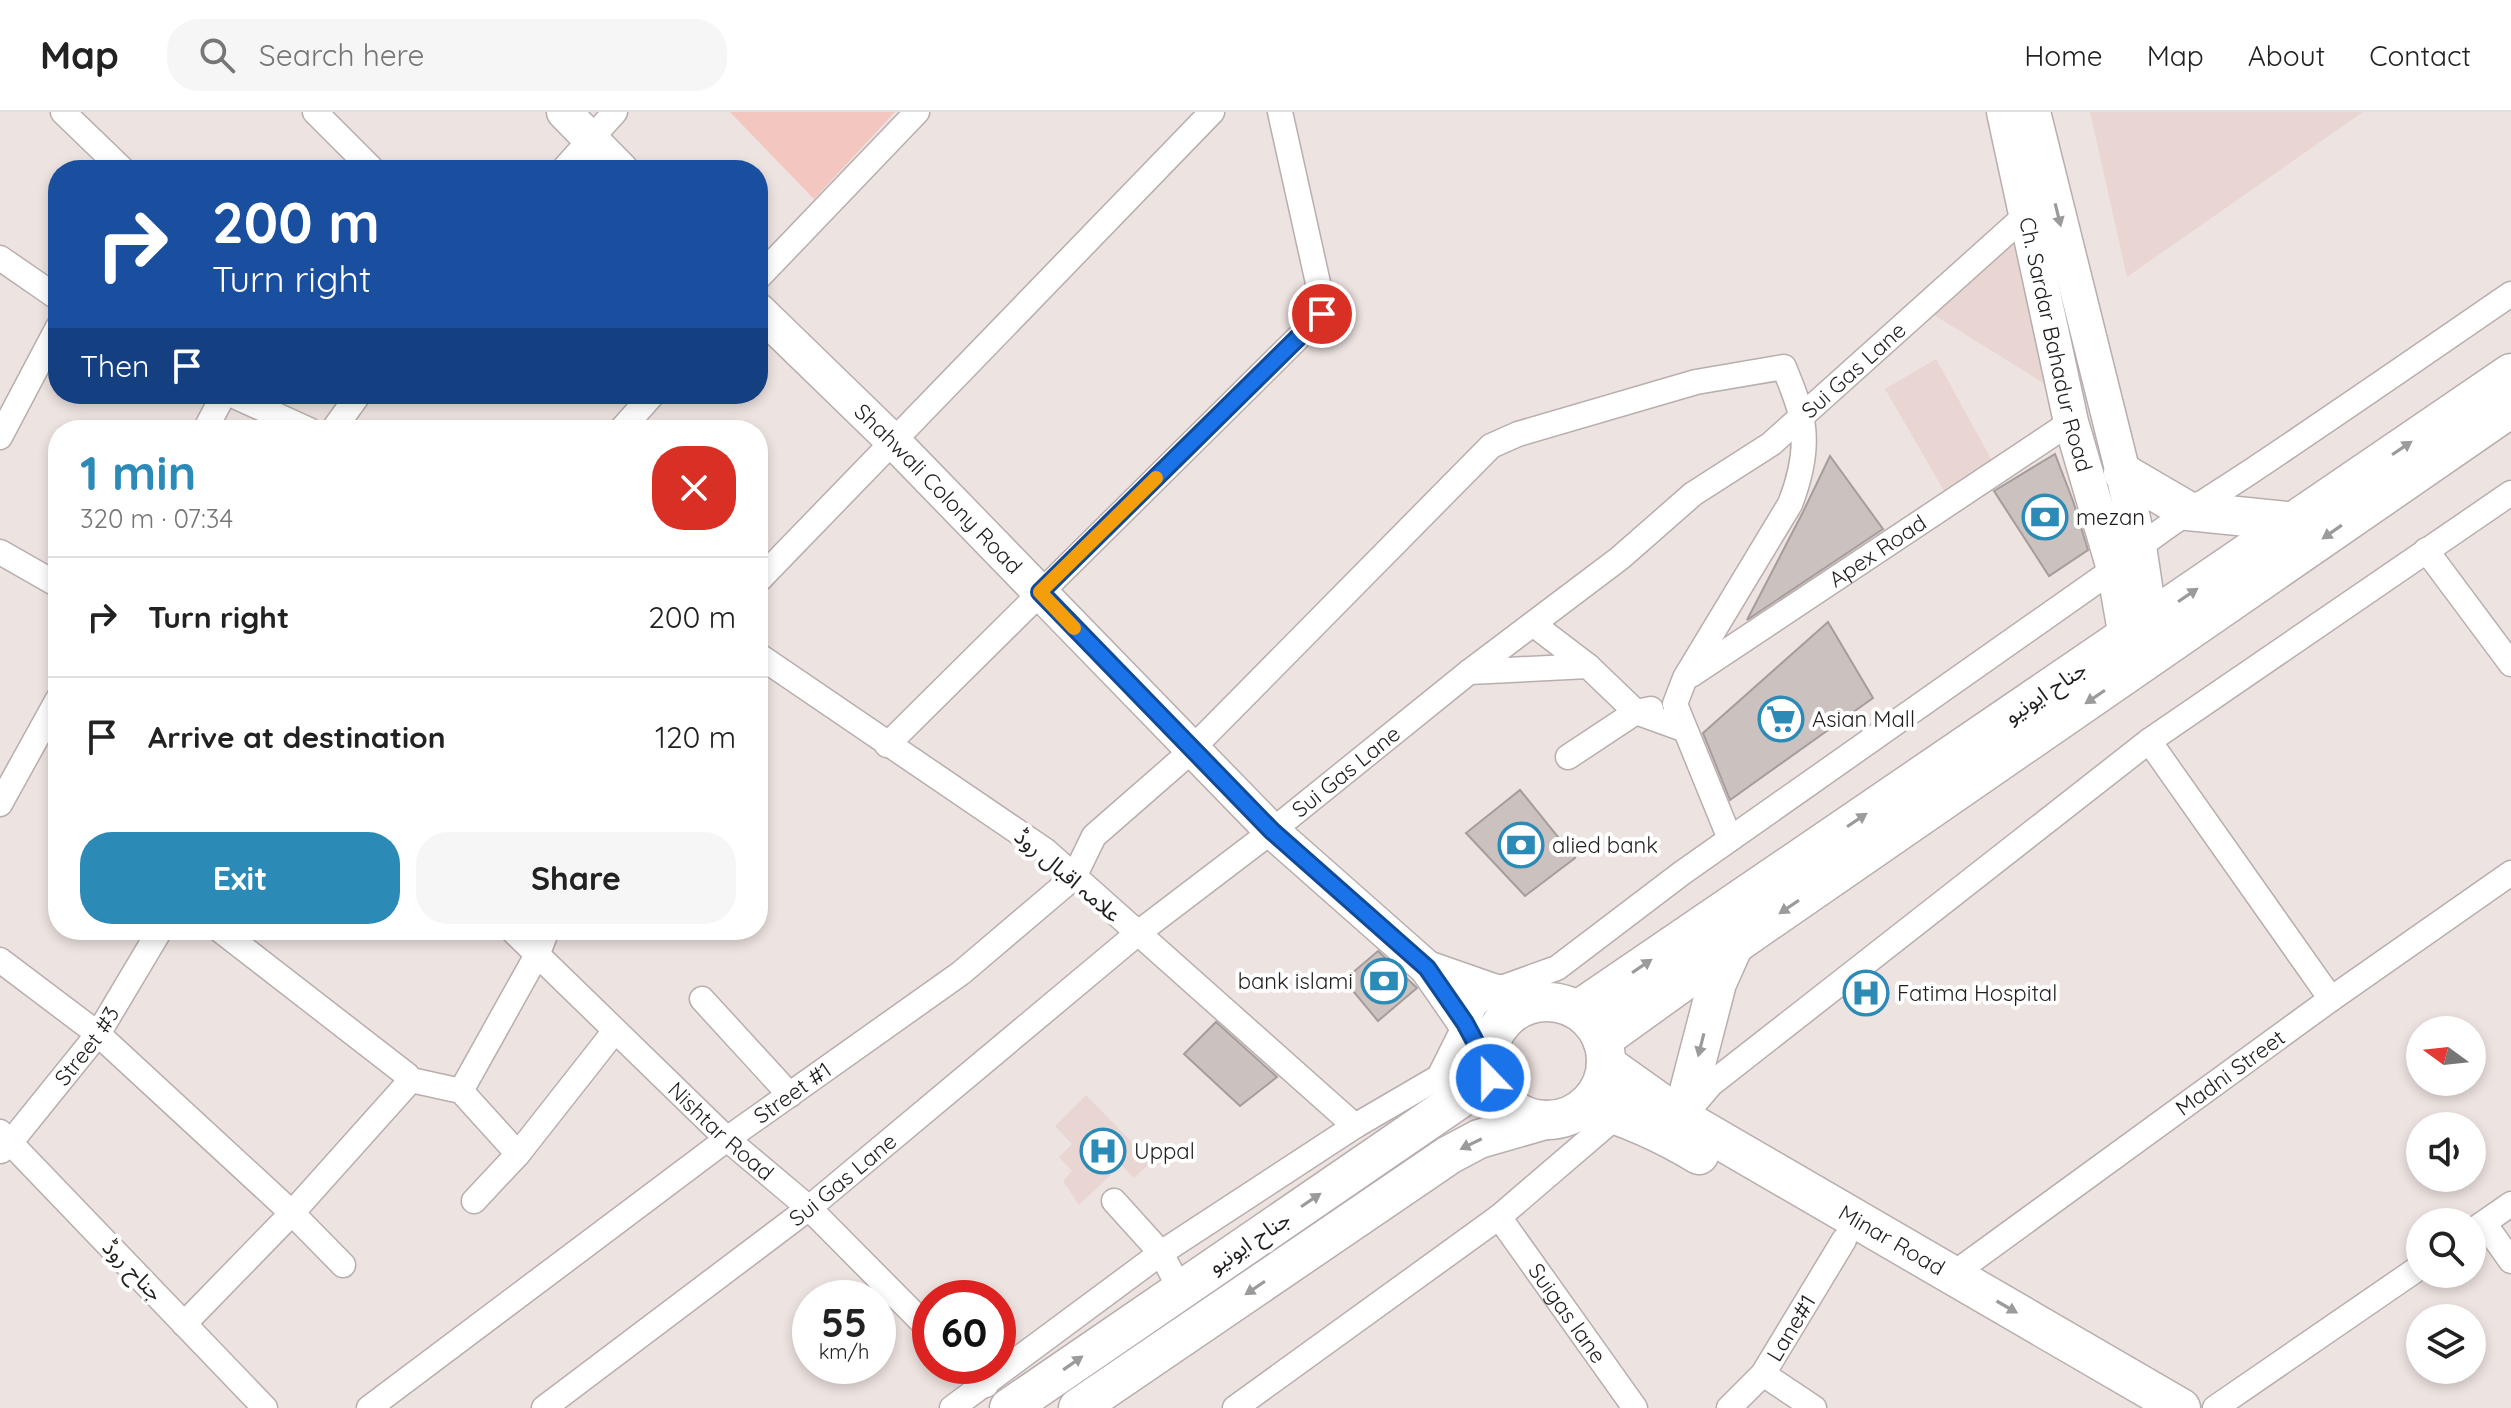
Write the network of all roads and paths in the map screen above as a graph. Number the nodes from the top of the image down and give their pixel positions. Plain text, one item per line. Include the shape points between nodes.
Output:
1 (63, 112) edge
2 (315, 112) edge
3 (564, 112) edge
4 (615, 112) edge
5 (917, 112) edge
6 (1212, 112) edge
7 (1280, 112) edge
8 (2004, 112) edge
9 (2033, 112) edge
10 (591, 139) junction
11 (113, 160) edge
12 (363, 160) edge
13 (572, 160) edge
14 (611, 160) edge
15 (2035, 179) junction
16 (2025, 216) junction
17 (0, 258) edge
18 (768, 268) edge
19 (48, 291) edge
20 (2511, 294) edge
21 (768, 320) edge
22 (48, 346) edge
23 (2511, 373) edge
24 (250, 404) edge
25 (644, 404) edge
26 (2511, 408) edge
27 (1802, 416) junction
28 (286, 420) edge
29 (630, 420) edge
30 (2071, 422) junction
31 (0, 437) edge
32 (894, 442) junction
33 (2123, 473) junction
34 (2511, 493) edge
35 (2188, 511) junction
36 (2296, 522) junction
37 (2139, 546) junction
38 (2426, 550) junction
39 (0, 552) edge
40 (2114, 569) junction
41 (768, 571) edge
42 (48, 579) edge
43 (1040, 592) junction
44 (1533, 624) junction
45 (2145, 642) junction
46 (768, 662) edge
47 (2511, 664) edge
48 (1588, 666) junction
49 (1469, 672) junction
50 (1685, 678) junction
51 (1675, 704) junction
52 (1636, 712) junction
53 (48, 717) edge
54 (1683, 729) junction
55 (2149, 741) junction
56 (887, 745) junction
57 (1191, 750) junction
58 (1568, 757) dead end
59 (0, 804) edge
60 (1272, 831) junction
61 (1730, 839) junction
62 (2511, 873) edge
63 (1074, 877) junction
64 (1138, 933) junction
65 (154, 940) edge
66 (233, 940) edge
67 (523, 940) edge
68 (543, 940) edge
69 (1734, 945) junction
70 (538, 953) junction
71 (0, 960) edge
72 (1427, 968) junction
73 (1493, 991) junction
74 (702, 999) dead end
75 (2331, 999) junction
76 (1571, 1007) junction
77 (1465, 1023) junction
78 (614, 1032) junction
79 (98, 1034) junction
80 (1604, 1052) junction
81 (1489, 1071) junction
82 (411, 1080) junction
83 (461, 1091) junction
84 (790, 1095) junction
85 (1602, 1110) junction
86 (1682, 1118) junction
87 (1545, 1120) junction
88 (1355, 1126) junction
89 (727, 1139) junction
90 (3, 1142) edge
91 (518, 1154) junction
92 (474, 1201) dead end
93 (1114, 1201) dead end
94 (2511, 1204) edge
95 (809, 1208) junction
96 (292, 1213) junction
97 (1499, 1217) junction
98 (2486, 1221) edge
99 (2486, 1235) edge
100 (1844, 1240) junction
101 (1161, 1253) junction
102 (2511, 1261) edge
103 (343, 1265) dead end
104 (1952, 1275) junction
105 (2406, 1277) edge
106 (1180, 1289) junction
107 (912, 1312) edge
108 (184, 1324) junction
109 (1763, 1374) junction
110 (997, 1397) edge
111 (265, 1408) edge
112 (369, 1408) edge
113 (544, 1408) edge
114 (952, 1408) edge
115 (1078, 1408) edge
116 (1235, 1408) edge
117 (1635, 1408) edge
118 (1729, 1408) edge
119 (1814, 1408) edge
120 (2128, 1408) edge
121 (2181, 1408) edge
122 (2215, 1408) edge

1 - 11 street
2 - 12 street
3 - 10 main road
4 - 10 street
5 - 18 street
6 - 32 street
7 - 43 street via 1322,314
8 - 15 main road, Ch. Sardar Bahadur Road
9 - 15 main road, Ch. Sardar Bahadur Road
10 - 13 street
10 - 14 main road
15 - 16 main road, Ch. Sardar Bahadur Road
15 -> 33 main road, Ch. Sardar Bahadur Road
16 - 27 street, Sui Gas Lane
16 - 30 main road, Ch. Sardar Bahadur Road
17 - 19 street
20 - 35 street
21 - 32 main road, Shahwali Colony Road
22 - 31 street
36 -> 23 main road, جناح ایونیو
24 - 28 street
25 - 29 street
26 -> 45 main road, جناح ایونیو
27 - 44 street, Sui Gas Lane via 1771,444 1693,494
27 - 50 street via 1803,458 1790,504
27 - 57 street, Street #1 via 1784,367 1696,382 1491,446
30 - 40 main road, Ch. Sardar Bahadur Road
30 - 50 street, Apex Road
32 - 41 street
32 - 43 main road, Shahwali Colony Road
33 - 35 main road
33 - 37 main road, Ch. Sardar Bahadur Road
34 - 38 street
35 - 36 main road
35 - 37 street
45 -> 36 main road, جناح ایونیو
37 - 40 street
37 - 45 main road, Ch. Sardar Bahadur Road
38 - 47 street
38 - 55 street
39 - 42 street
40 - 45 main road, Ch. Sardar Bahadur Road
40 - 61 street
43 - 56 street
43 - 57 main road, Shahwali Colony Road
44 - 48 street
44 - 49 street, Sui Gas Lane
45 -> 69 main road, جناح ایونیو
76 -> 45 main road, جناح ایونیو
46 - 56 street, علامہ اقبال روڈ
48 - 49 street
48 - 52 street
49 - 60 street, Sui Gas Lane
50 - 51 street
51 - 52 street
51 - 54 street
52 - 54 street
52 - 58 street
53 - 59 street
54 - 61 street
55 - 75 street
55 - 86 street via 1711,1084
56 - 63 street, علامہ اقبال روڈ via 1046,851
57 - 60 main road, Shahwali Colony Road
57 - 63 street, Street #1 via 1094,836
60 - 64 street, Sui Gas Lane
60 - 72 main road, Shahwali Colony Road
61 - 73 street via 1557,968
62 - 75 street, Madni Street
63 - 64 street, علامہ اقبال روڈ
63 - 84 street, Street #1 via 961,973
64 - 88 street, علامہ اقبال روڈ
64 - 95 street, Sui Gas Lane
65 - 79 street, Street #3
66 - 82 street
67 - 70 street, Nishtar Road
68 - 70 street
69 - 80 main road, جناح ایونیو
69 -> 86 main road via 1717,983
70 - 78 street, Nishtar Road
70 - 83 street
71 - 79 street
72 - 73 main road, Shahwali Colony Road
72 - 77 main road, Shahwali Colony Road
73 - 76 main road, Shahwali Colony Road
73 - 77 street via 1475,1005
74 - 84 street
75 - 104 street, Madni Street
76 - 80 main road via 1596,1028
76 - 81 main road via 1536,1002 1510,1014 1493,1036
77 - 81 main road, Shahwali Colony Road
77 - 88 street via 1439,1077
78 - 89 street, Nishtar Road
78 - 91 street
79 - 90 street, Street #3
79 - 96 street
80 - 85 main road
80 - 86 main road, Minar Road
81 - 87 main road via 1498,1095 1511,1109
106 -> 81 main road, جناح ایونیو
82 - 83 street
82 - 96 street
83 - 91 street
84 - 89 street, Street #1
85 - 87 main road
85 - 97 street
85 - 100 main road, Minar Road via 1672,1139
86 - 104 main road, Minar Road
87 -> 115 main road, جناح ایونیو via 1479,1139 1449,1155
88 - 101 street
89 - 95 street, Nishtar Road
89 - 112 street, Street #1
90 - 108 street, جناح روڈ
91 - 92 street
93 - 101 street
94 - 98 street
95 - 107 street, Nishtar Road
95 - 113 street, Sui Gas Lane
96 - 103 street
96 - 108 street
97 - 116 street
97 - 117 street, Suigas lane
99 - 102 street
100 - 109 street, Lane#1
100 - 120 main road, Minar Road
101 - 106 street
101 - 110 street
104 -> 121 main road, Minar Road
105 - 122 street
110 -> 106 main road, جناح ایونیو
108 - 111 street, جناح روڈ
109 - 118 street, Lane#1
109 - 119 street
110 - 114 street

